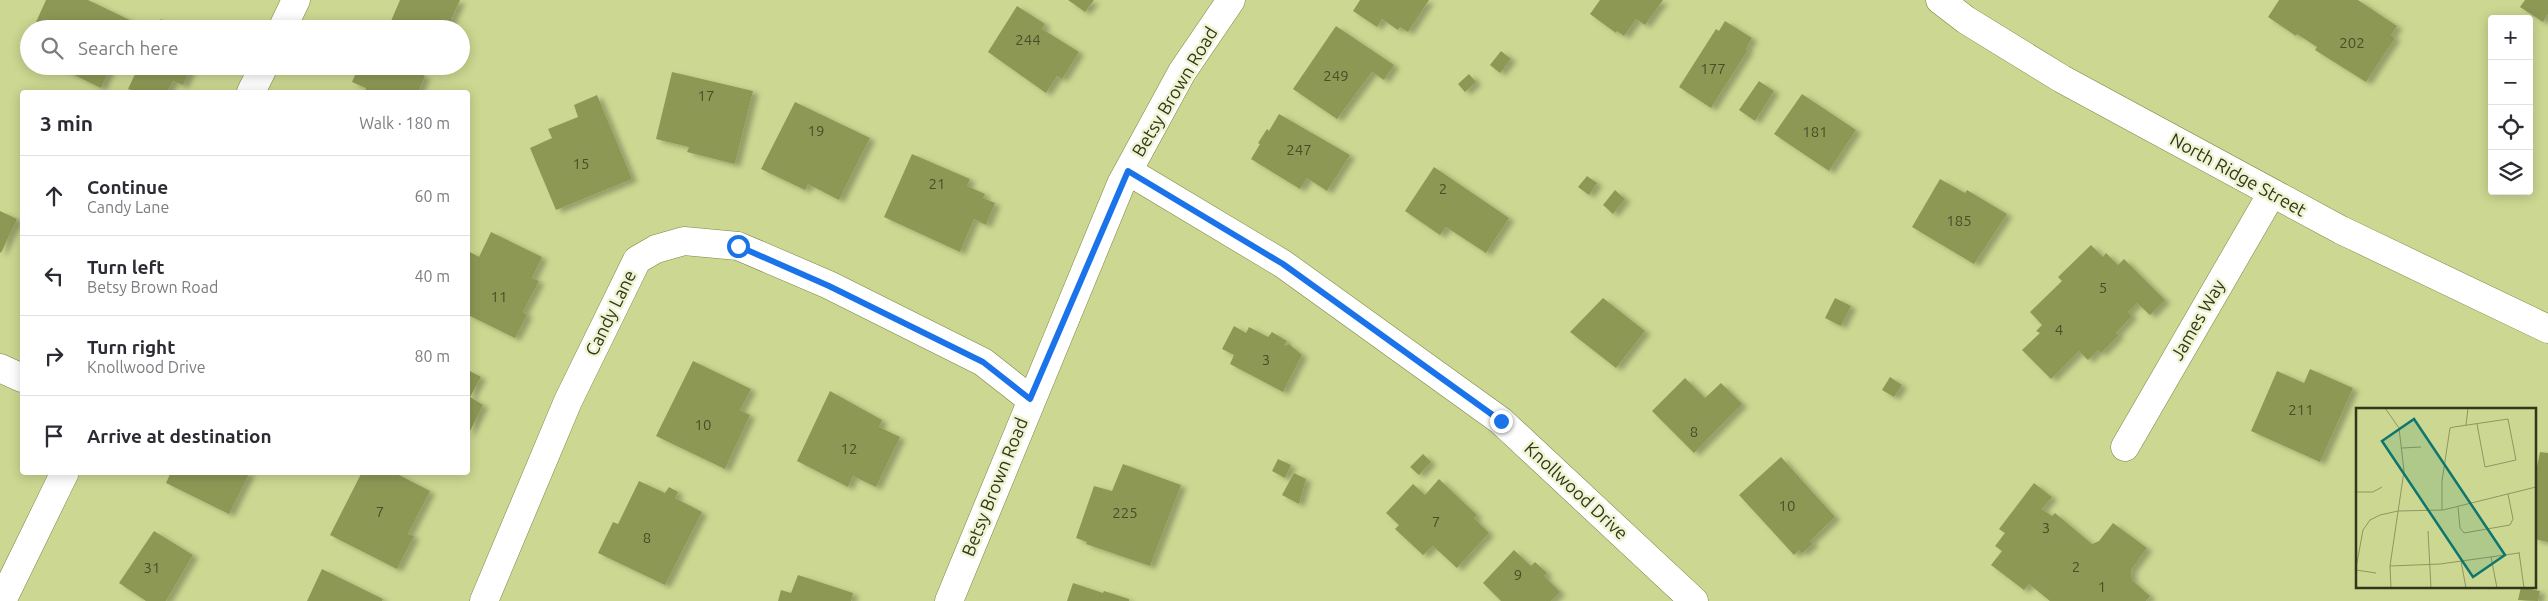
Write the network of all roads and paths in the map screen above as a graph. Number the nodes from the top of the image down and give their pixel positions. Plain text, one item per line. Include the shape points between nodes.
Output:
1 (296, 0) edge
2 (1231, 0) edge
3 (1940, 0) edge
4 (286, 20) edge
5 (260, 75) edge
6 (252, 90) edge
7 (1128, 171) junction
8 (2272, 193) junction
9 (2548, 328) edge
10 (0, 368) edge
11 (20, 377) edge
12 (1030, 399) junction
13 (2125, 447) dead end
14 (64, 475) edge
15 (2, 601) edge
16 (484, 601) edge
17 (949, 601) edge
18 (1694, 601) edge

1 - 4 street
2 - 7 street, Betsy Brown Road via 1182,72
3 - 8 street, North Ridge Street via 1966,20 2062,79
5 - 6 street
7 - 12 street, Betsy Brown Road
7 - 18 street, Knollwood Drive via 1283,264 1501,421
8 - 9 street, North Ridge Street via 2341,230
8 - 13 street, James Way
10 - 11 street
12 - 16 street, Candy Lane via 983,362 829,286 738,246 684,241 656,249 636,260 568,401
12 - 17 street, Betsy Brown Road
14 - 15 street

